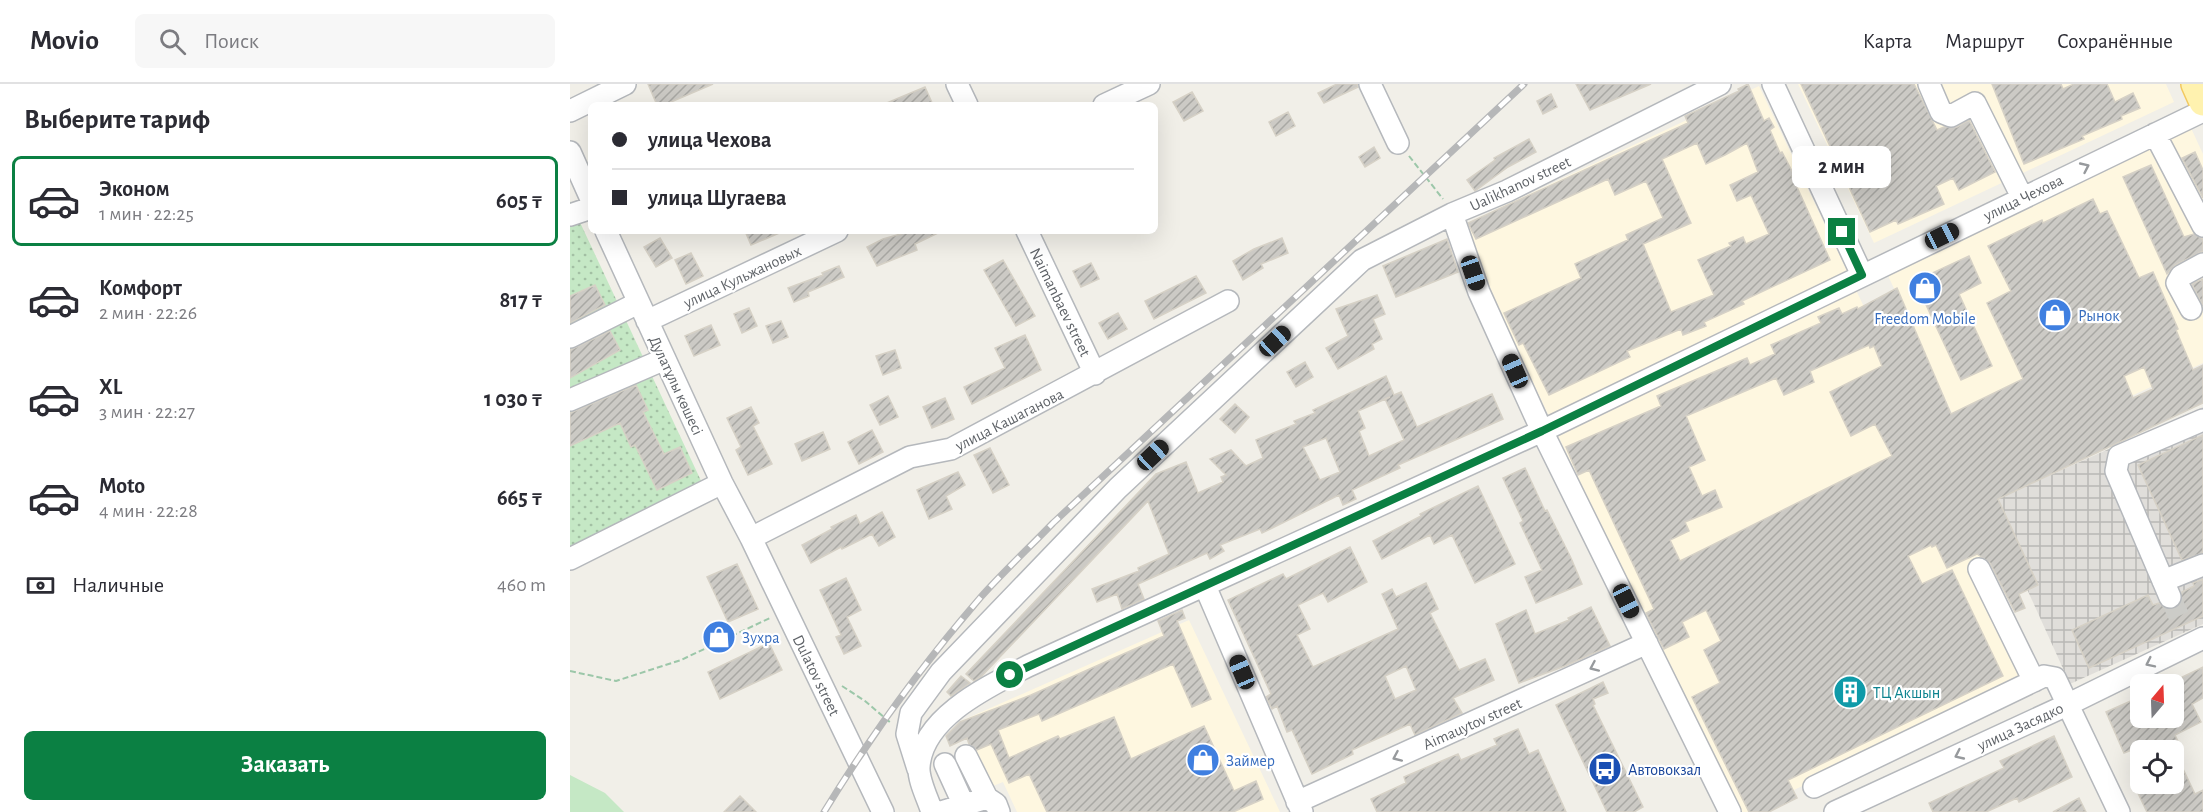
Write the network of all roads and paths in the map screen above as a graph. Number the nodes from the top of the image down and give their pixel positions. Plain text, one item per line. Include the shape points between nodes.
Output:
1 (625, 84) edge
2 (957, 84) edge
3 (1149, 84) edge
4 (1371, 84) edge
5 (1720, 84) edge
6 (1773, 84) edge
7 (1929, 84) edge
8 (2195, 84) edge
9 (588, 102) edge
10 (588, 102) edge
11 (966, 102) edge
12 (1110, 102) edge
13 (2203, 102) edge
14 (570, 111) edge
15 (2203, 111) edge
16 (2155, 134) junction
17 (1398, 143) joint
18 (570, 152) edge
19 (570, 187) edge
20 (588, 192) edge
21 (588, 197) edge
22 (2022, 197) junction
23 (588, 209) edge
24 (1452, 214) junction
25 (570, 215) edge
26 (2203, 226) edge
27 (607, 234) edge
28 (830, 234) edge
29 (1028, 234) edge
30 (2203, 264) edge
31 (1862, 275) junction
32 (1228, 301) dead end
33 (2190, 309) dead end
34 (642, 312) junction
35 (570, 337) edge
36 (664, 359) junction
37 (1095, 374) junction
38 (570, 400) edge
39 (2203, 420) edge
40 (1542, 431) junction
41 (722, 483) junction
42 (751, 538) junction
43 (570, 559) edge
44 (2203, 565) edge
45 (1979, 569) dead end
46 (1205, 586) junction
47 (786, 611) junction
48 (2192, 635) edge
49 (1647, 643) junction
50 (570, 671) edge
51 (815, 672) junction
52 (2034, 681) junction
53 (2069, 704) junction
54 (907, 734) junction
55 (966, 756) dead end
56 (945, 764) dead end
57 (918, 769) junction
58 (1814, 787) dead end
59 (993, 805) edge
60 (1300, 807) edge
61 (966, 808) edge
62 (884, 812) edge
63 (932, 812) edge
64 (941, 812) edge
65 (1730, 812) edge
66 (1835, 812) edge
67 (2119, 812) edge

1 - 9 street
2 - 11 street
3 - 12 street
4 - 17 street
5 - 24 street, Ualikhanov street via 1507,192
6 - 31 street
7 - 22 street via 1941,112 1951,116 1975,103
8 - 13 main road
10 - 14 street
15 - 16 street, улица Чехова
22 -> 16 street, улица Чехова
16 - 26 street
17 - 24 path
18 - 20 street
19 - 21 street
22 - 31 street, улица Чехова
23 - 25 street
24 - 40 street, Ualikhanov street via 1479,292
24 - 54 street via 1362,260 1118,488 941,672 911,713
27 - 34 street, Дулатұлы көшесі
28 - 34 street, улица Кульжановых
29 - 37 street, Naimanbaev street
30 - 33 street via 2181,276 2177,283
31 - 40 street, улица Чехова
32 - 37 street, улица Кашаганова
34 - 35 street, улица Кульжановых
34 - 36 street, Дулатұлы көшесі
36 - 38 street
36 - 41 street, Дулатұлы көшесі
37 - 42 street, улица Кашаганова via 951,449 910,457
39 - 44 street via 2119,456 2116,471 2167,589
40 - 46 street, улица Чехова
40 - 49 street, Ualikhanov street
41 - 42 street, Дулатұлы көшесі
41 - 43 street
42 - 47 street, Dulatov street
45 - 52 street
46 - 57 street, улица Чехова via 975,694 931,732
46 - 60 street
47 - 50 path via 681,660 616,681
47 - 51 street, Dulatov street
48 -> 53 street, улица Засядко
49 -> 60 street, Aimauytov street
49 - 65 street, Ualikhanov street
51 - 54 path via 865,701
51 - 62 street, Dulatov street
52 - 53 street via 2044,676 2055,678
52 - 58 street
53 -> 66 street, улица Засядко
53 - 67 street
54 - 57 street
55 - 59 street
56 - 61 street
57 - 63 street
59 - 61 street
61 - 64 street

